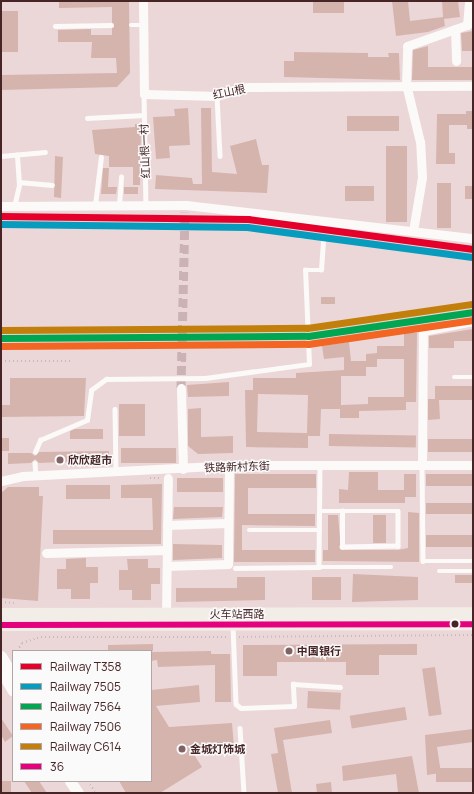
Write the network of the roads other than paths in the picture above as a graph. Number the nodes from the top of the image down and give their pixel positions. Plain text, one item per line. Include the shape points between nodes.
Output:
1 (143, 1) edge
2 (469, 1) edge
3 (111, 25) dead end
4 (131, 25) dead end
5 (143, 25) junction
6 (55, 26) dead end
7 (455, 29) junction
8 (456, 61) dead end
9 (406, 84) junction
10 (473, 86) edge
11 (144, 94) junction
12 (217, 96) junction
13 (144, 115) junction
14 (87, 118) dead end
15 (45, 152) dead end
16 (17, 155) junction
17 (1, 156) edge
18 (220, 156) dead end
19 (101, 157) dead end
20 (121, 178) dead end
21 (19, 182) junction
22 (52, 185) dead end
23 (95, 205) junction
24 (1, 206) edge
25 (119, 206) junction
26 (14, 207) junction
27 (146, 208) junction
28 (413, 231) junction
29 (300, 236) dead end
30 (473, 238) edge
31 (473, 321) edge
32 (454, 377) dead end
33 (473, 378) edge
34 (181, 388) tunnel mouth
35 (115, 409) dead end
36 (35, 452) dead end
37 (35, 463) dead end
38 (422, 465) junction
39 (473, 465) edge
40 (229, 466) junction
41 (320, 466) junction
42 (183, 469) junction
43 (116, 473) junction
44 (36, 476) junction
45 (168, 478) dead end
46 (1, 481) edge
47 (320, 511) junction
48 (342, 511) junction
49 (228, 523) junction
50 (167, 526) junction
51 (249, 530) dead end
52 (320, 530) junction
53 (167, 550) junction
54 (46, 553) dead end
55 (473, 561) edge
56 (167, 566) junction
57 (320, 567) junction
58 (391, 567) dead end
59 (235, 568) dead end
60 (473, 570) edge
61 (438, 571) dead end
62 (473, 612) edge
63 (1, 614) edge
64 (166, 614) junction
65 (473, 624) edge
66 (1, 625) edge
67 (234, 631) junction
68 (1, 656) edge
69 (1, 672) edge
70 (12, 674) edge
71 (340, 687) dead end
72 (12, 688) edge
73 (240, 728) dead end
74 (71, 782) edge
75 (80, 782) edge
76 (78, 793) edge
77 (86, 793) edge
78 (244, 793) edge

1 - 5 street
2 - 7 street via 467,25
3 - 6 lane
4 - 5 lane
5 - 11 street
7 - 8 street
7 - 9 street via 407,46
9 - 10 street, 红山根
9 - 12 street, 红山根 via 247,87
9 - 28 street via 420,142 422,177
11 - 12 street, 红山根
11 - 13 lane, 红山根一村
12 - 18 lane
13 - 14 lane
13 - 27 lane, 红山根一村
15 - 16 lane
16 - 17 lane
16 - 21 lane
19 - 23 lane
20 - 25 lane
21 - 22 lane
21 - 26 lane
23 - 25 street
23 - 26 street
24 - 26 street
25 - 27 street
27 - 28 street via 186,209
28 - 30 street
29 - 36 lane via 323,238 321,270 305,270 309,364 206,378 106,379 91,390 87,420 40,440
31 - 38 street via 423,331
32 - 33 lane
34 - 42 street
35 - 43 lane
37 - 44 lane
38 - 39 street, 铁路新村东街
38 - 41 street, 铁路新村东街
38 - 55 lane via 423,561
40 - 41 street, 铁路新村东街
40 - 42 street, 铁路新村东街
40 - 49 street
41 - 47 lane
42 - 43 street, 铁路新村东街
43 - 44 street, 铁路新村东街
44 - 46 street, 铁路新村东街
45 - 50 street
47 - 48 lane
47 - 52 lane
48 - 48 lane via 398,511 398,546 342,547
49 - 50 street
49 - 56 street via 228,564
50 - 53 street
51 - 52 lane
52 - 57 lane
53 - 54 street
53 - 56 street
56 - 64 street
57 - 58 lane
57 - 59 lane
60 - 61 lane
62 - 64 main road, 火车站西路
63 - 64 main road, 火车站西路
65 - 67 main road, 火车站西路
66 - 67 main road, 火车站西路
67 - 71 lane via 236,704 241,708 294,706 293,684
68 - 70 street
69 - 72 street
73 - 78 lane
74 - 76 street
75 - 77 street

